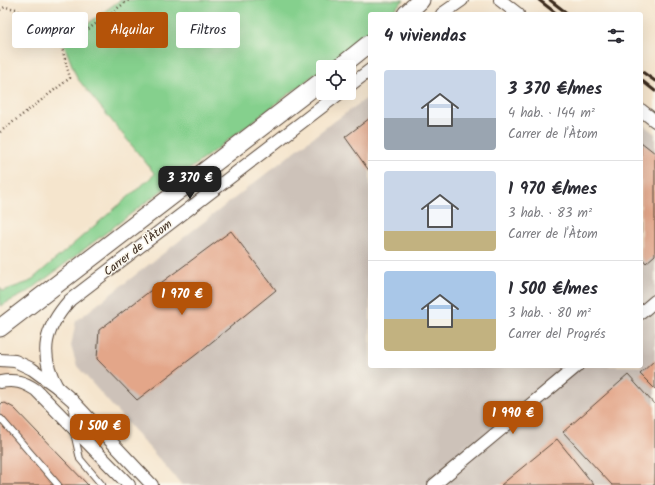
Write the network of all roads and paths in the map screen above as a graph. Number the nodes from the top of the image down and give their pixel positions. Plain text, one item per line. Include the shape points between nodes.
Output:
1 (129, 0) edge
2 (421, 0) edge
3 (462, 0) edge
4 (500, 0) edge
5 (0, 10) edge
6 (20, 12) edge
7 (408, 12) edge
8 (445, 12) edge
9 (515, 12) edge
10 (88, 29) edge
11 (368, 45) edge
12 (62, 48) edge
13 (349, 60) edge
14 (368, 72) edge
15 (356, 81) edge
16 (316, 85) edge
17 (331, 100) edge
18 (643, 112) edge
19 (655, 121) edge
20 (0, 132) edge
21 (40, 298) junction
22 (655, 301) edge
23 (643, 311) edge
24 (0, 322) edge
25 (0, 328) edge
26 (0, 360) edge
27 (575, 368) edge
28 (0, 382) edge
29 (57, 387) junction
30 (69, 398) junction
31 (0, 420) edge
32 (73, 428) junction
33 (58, 485) edge
34 (102, 485) edge
35 (129, 485) edge
36 (152, 485) edge
37 (434, 485) edge

1 - 10 path
2 - 7 main road
3 - 8 street
4 - 9 street
5 - 6 path via 5,7
11 - 13 main road
12 - 20 path via 70,78
14 - 15 street
16 - 21 main road
17 - 29 street, Carrer de l'Àtom via 70,300 49,330 46,346 50,375
18 - 19 street
21 - 24 lane
21 - 25 main road
22 - 23 street
26 - 29 street via 15,361
27 - 37 street
28 - 32 street via 15,380 25,383 36,390
29 - 30 street
30 - 32 lane
30 - 36 street
31 - 33 lane
32 - 34 lane via 80,459
32 - 35 street

